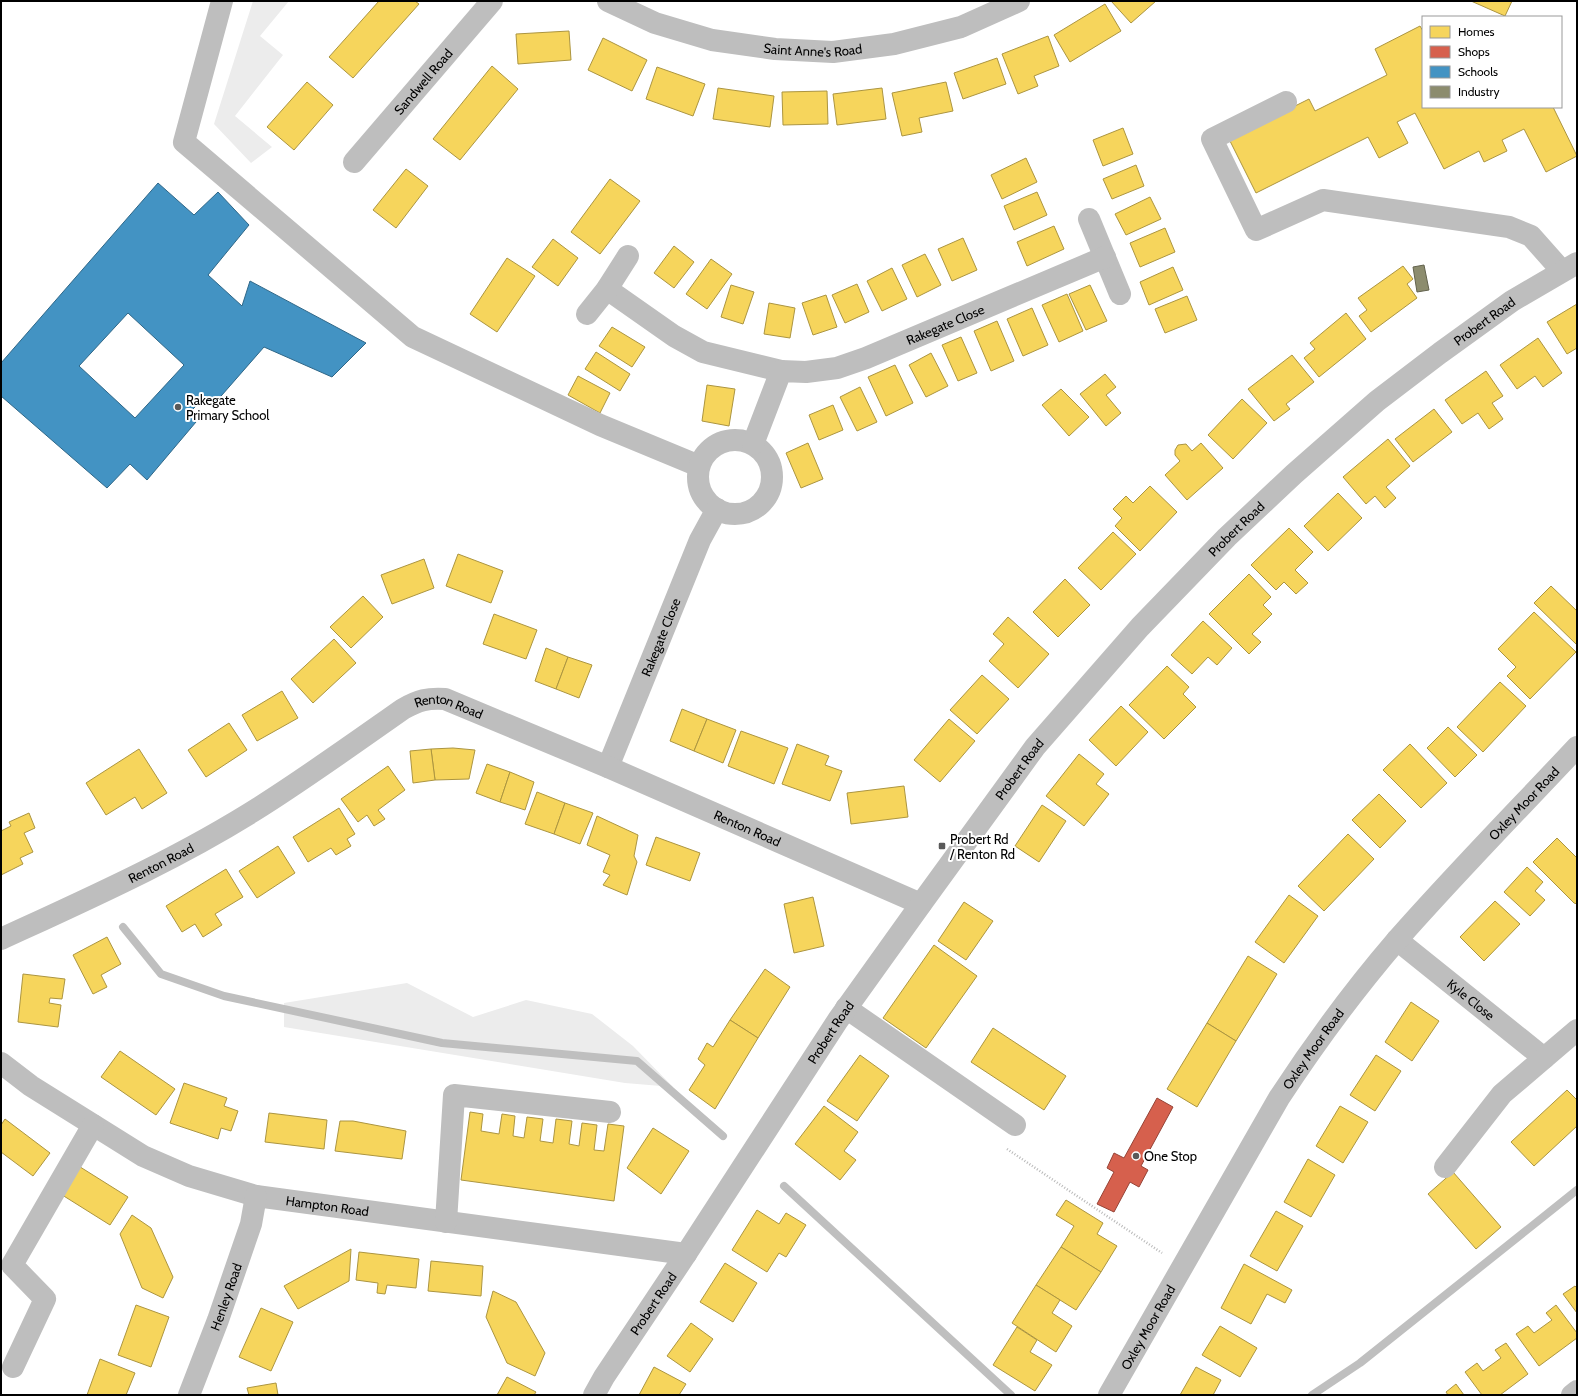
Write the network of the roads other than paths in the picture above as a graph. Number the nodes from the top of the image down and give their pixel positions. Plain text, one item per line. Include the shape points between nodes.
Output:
1 (222, 1) edge
2 (492, 1) edge
3 (608, 1) edge
4 (1019, 1) edge
5 (1286, 102) dead end
6 (354, 162) dead end
7 (1089, 219) dead end
8 (628, 256) dead end
9 (1105, 257) junction
10 (1570, 267) edge
11 (607, 289) junction
12 (1120, 294) dead end
13 (587, 314) dead end
14 (781, 371) junction
15 (753, 444) junction
16 (699, 466) junction
17 (717, 509) junction
18 (1577, 747) edge
19 (608, 767) junction
20 (921, 904) junction
21 (1, 939) edge
22 (1397, 940) junction
23 (846, 1008) junction
24 (1577, 1030) edge
25 (1544, 1058) junction
26 (1, 1063) edge
27 (610, 1112) dead end
28 (93, 1125) junction
29 (1016, 1125) dead end
30 (1445, 1167) dead end
31 (256, 1196) junction
32 (446, 1222) junction
33 (686, 1254) junction
34 (13, 1367) dead end
35 (1577, 1391) edge
36 (189, 1395) edge
37 (594, 1395) edge
38 (1109, 1395) edge
39 (1572, 1395) edge

1 - 16 street via 184,142 413,337 600,425
2 - 6 street, Sandwell Road
3 - 4 street, Saint Anne's Road via 655,23 712,40 775,49 833,52 894,44 961,27
5 - 10 street via 1212,139 1256,230 1323,200 1509,227 1531,236
7 - 9 street
8 - 11 street
9 - 12 street
9 - 14 street, Rakegate Close via 866,358 836,368 806,372
10 - 20 street, Probert Road via 1512,301 1377,401 1227,537 1140,627 1035,747
11 - 13 street
11 - 14 street, Rakegate Close via 674,336 703,352
14 - 15 street
15 - 16 street via 742,440 721,443 712,448
15 - 17 street via 762,451 772,472 767,495 760,504 750,510 728,513
16 - 17 street via 698,479 701,490 707,501
17 - 19 street, Rakegate Close via 700,540
18 - 22 street, Oxley Moor Road
19 - 20 street, Renton Road
19 - 21 street, Renton Road via 445,699 431,698 416,702 262,806 112,888
20 - 23 street, Probert Road
22 - 25 street, Kyle Close
22 - 38 street, Oxley Moor Road via 1308,1054 1279,1098
23 - 29 street
23 - 33 street, Probert Road
24 - 25 street
25 - 30 street via 1502,1094
26 - 28 street, Hampton Road via 31,1086
27 - 32 street via 454,1095
28 - 31 street, Hampton Road via 143,1156 189,1176
28 - 34 street via 12,1265 45,1299
31 - 32 street, Hampton Road
31 - 36 street, Henley Road via 251,1224
32 - 33 street, Hampton Road
33 - 37 street, Probert Road
35 - 39 street

